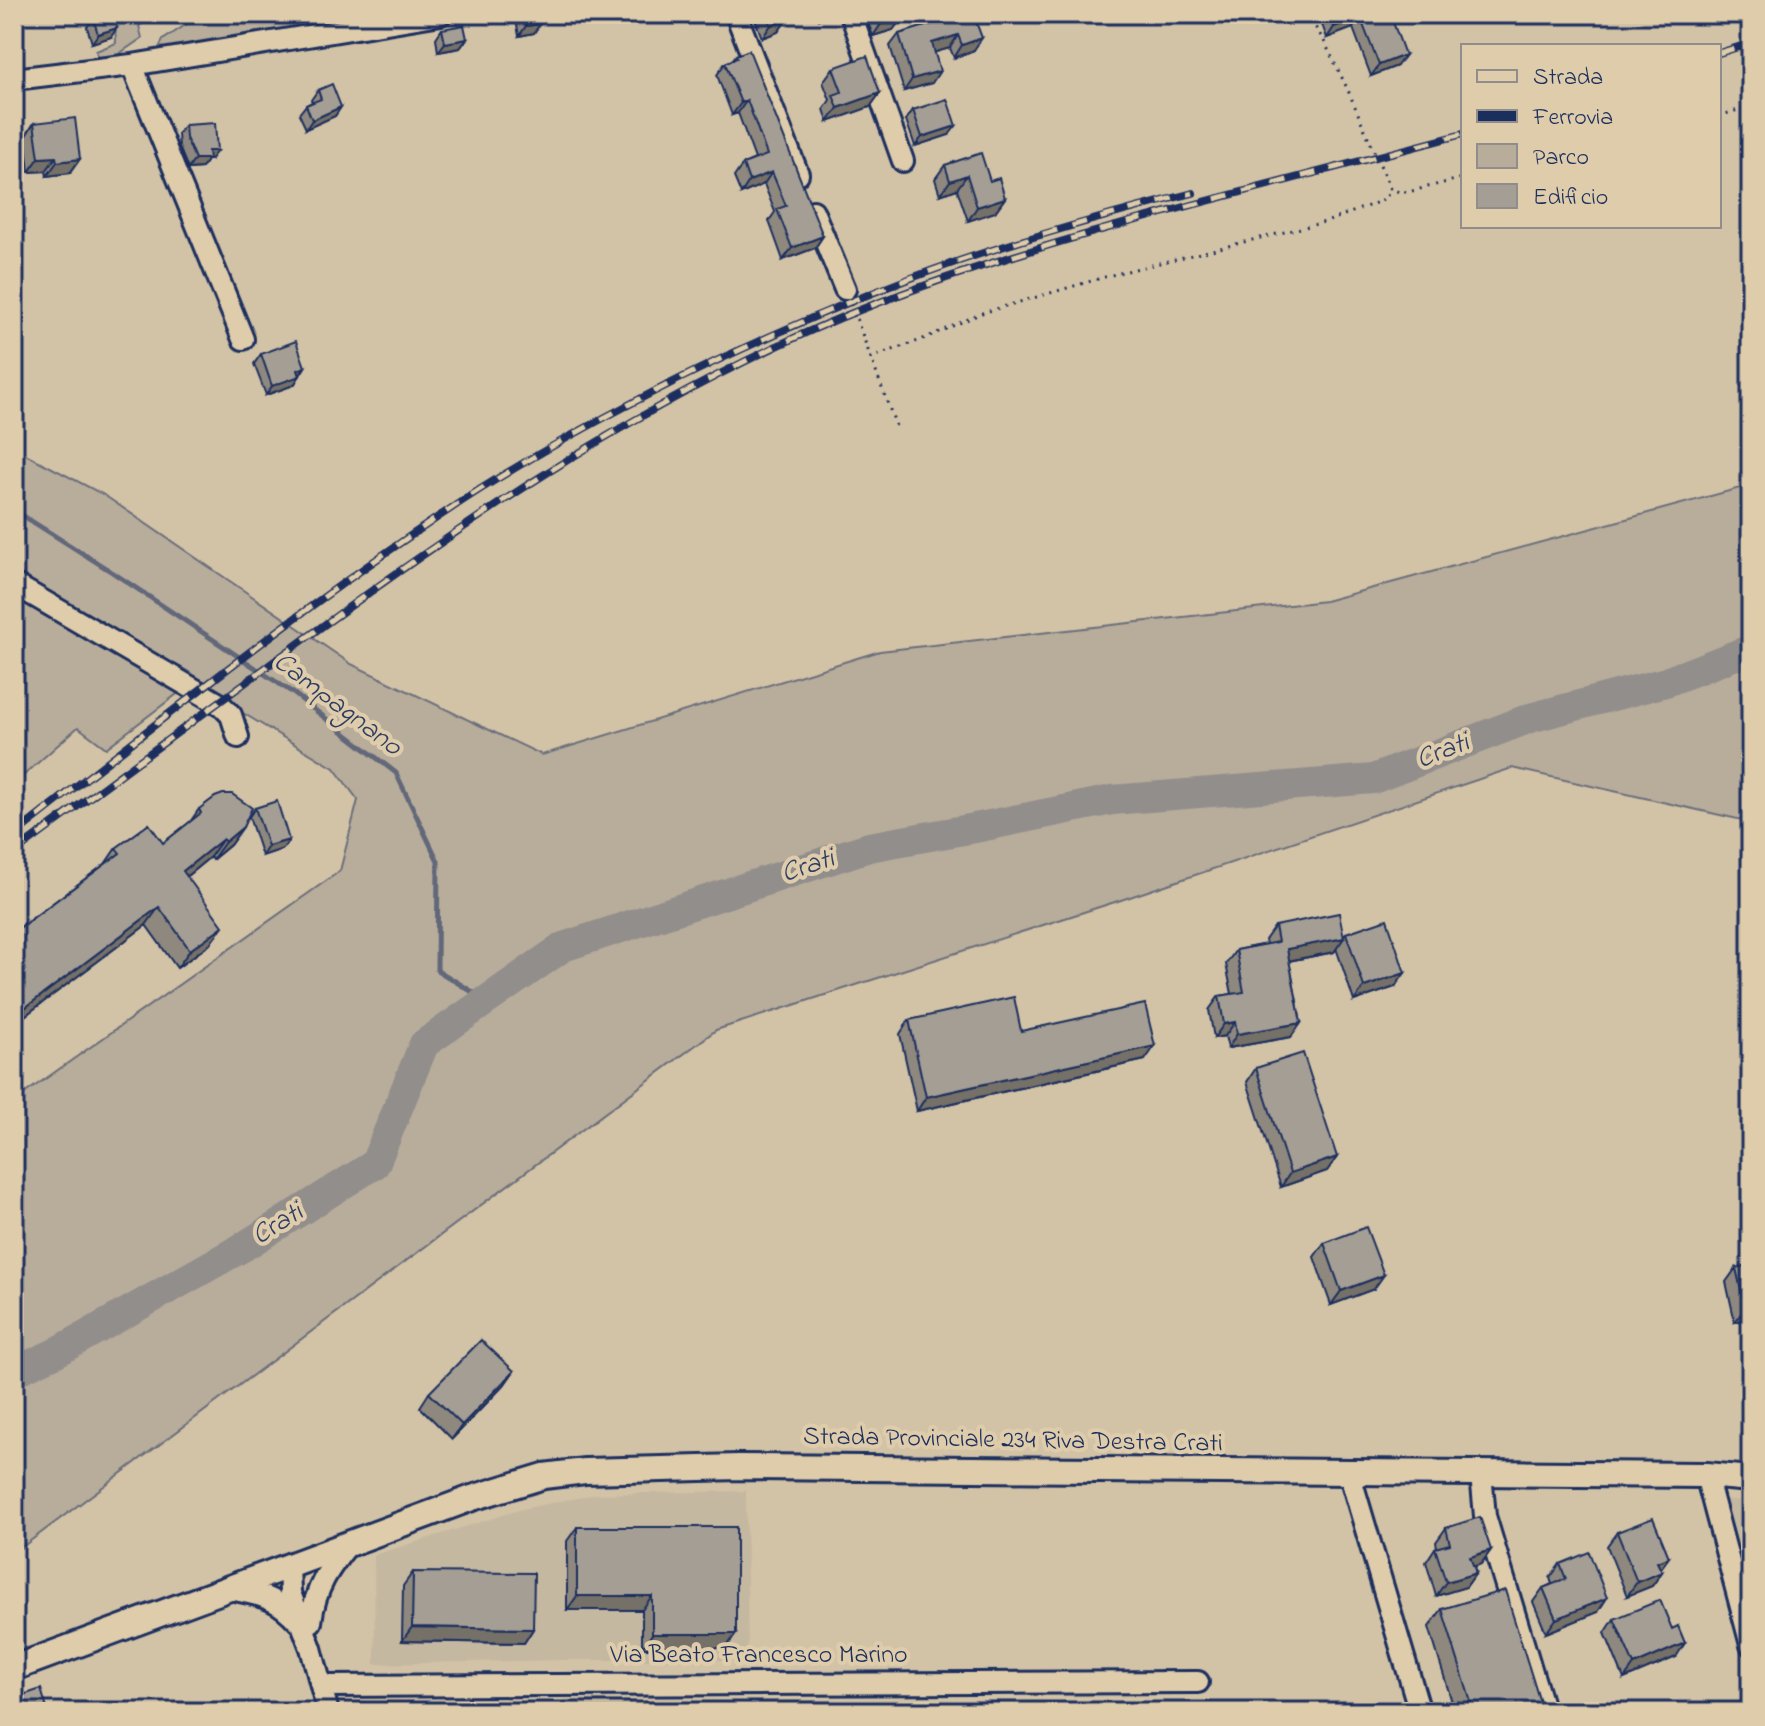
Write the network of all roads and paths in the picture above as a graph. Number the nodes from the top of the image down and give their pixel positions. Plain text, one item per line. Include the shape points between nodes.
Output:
1 (441, 14) edge
2 (736, 14) edge
3 (851, 14) edge
4 (1307, 14) edge
5 (132, 65) junction
6 (14, 79) edge
7 (1751, 106) edge
8 (1721, 115) edge
9 (903, 161) dead end
10 (1461, 179) edge
11 (1390, 188) junction
12 (845, 289) joint
13 (243, 339) dead end
14 (870, 358) junction
15 (896, 426) dead end
16 (14, 584) edge
17 (238, 737) dead end
18 (1349, 1472) junction
19 (1481, 1474) junction
20 (1706, 1475) junction
21 (1751, 1479) edge
22 (350, 1542) junction
23 (289, 1564) junction
24 (225, 1588) junction
25 (306, 1623) junction
26 (1751, 1645) edge
27 (14, 1668) edge
28 (1198, 1682) dead end
29 (321, 1686) junction
30 (328, 1712) edge
31 (1420, 1712) edge
32 (1544, 1712) edge

1 - 5 street
2 - 12 street
3 - 9 street
4 - 11 path via 1347,88
5 - 6 street
5 - 13 street
7 - 8 path
10 - 11 path via 1408,192
11 - 14 path via 1386,199 1329,221 982,313
12 - 14 path
14 - 15 path
16 - 17 street via 221,705 231,715
18 - 19 main road, Strada Provinciale 234 Riva Destra Crati
18 - 22 main road, Strada Provinciale 234 Riva Destra Crati via 739,1467 585,1471 544,1476
18 - 31 street
19 - 20 main road, Strada Provinciale 234 Riva Destra Crati
19 - 32 street via 1485,1516
20 - 21 main road, Strada Provinciale 234 Riva Destra Crati
20 - 26 street
22 - 23 main road, Strada Provinciale 234 Riva Destra Crati
22 - 25 street via 327,1571
23 - 24 main road
23 - 25 street via 290,1593
24 - 25 street via 270,1598
24 - 27 main road
25 - 29 street
28 - 29 street, Via Beato Francesco Marino
29 - 30 street

